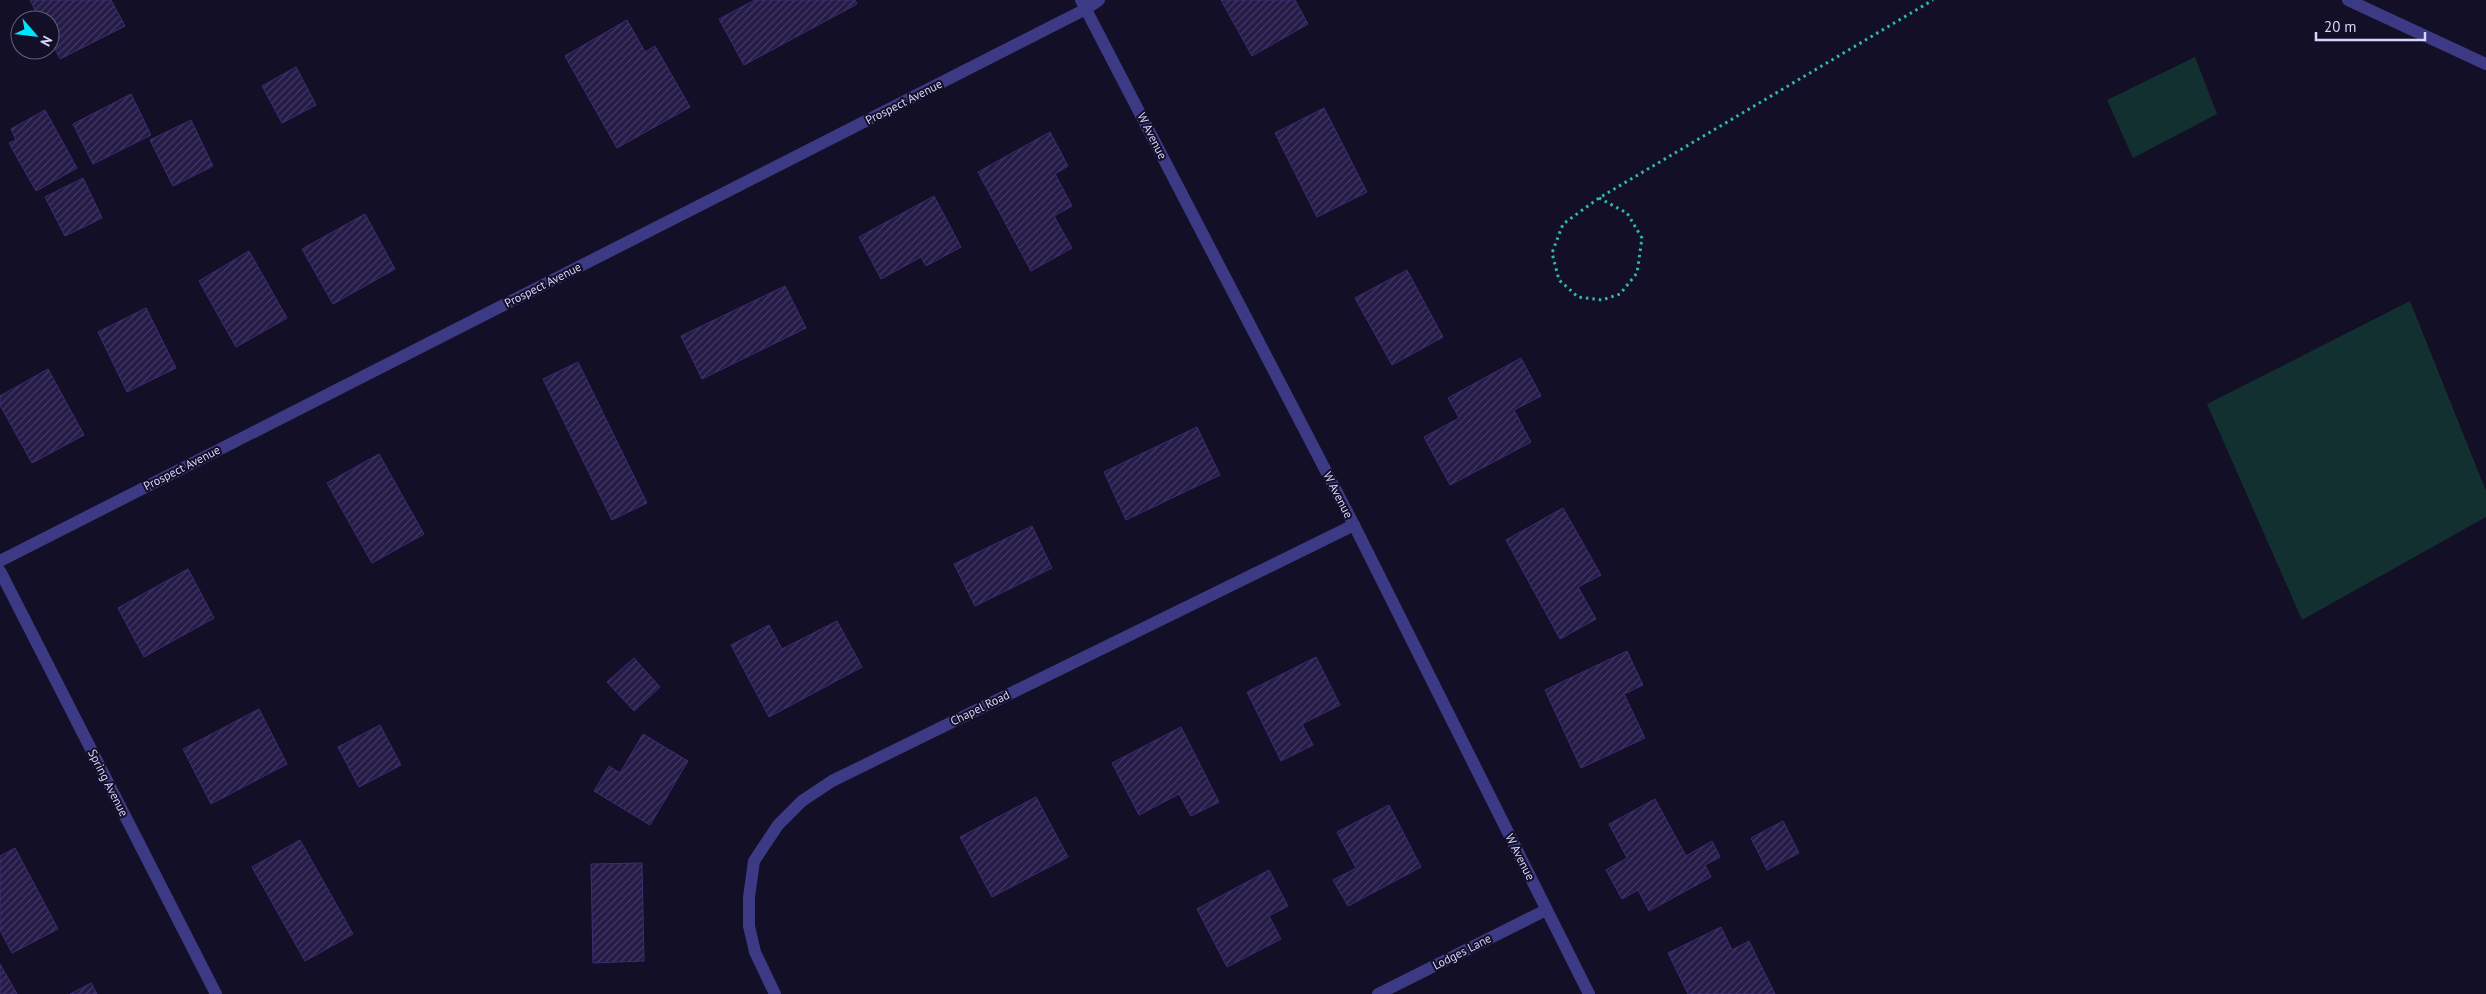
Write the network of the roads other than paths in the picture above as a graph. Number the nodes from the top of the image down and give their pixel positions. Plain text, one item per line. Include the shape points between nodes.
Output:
1 (1098, 0) edge
2 (2348, 0) edge
3 (1084, 5) edge
4 (2486, 64) edge
5 (1354, 525) junction
6 (0, 561) edge
7 (0, 571) edge
8 (1546, 910) junction
9 (216, 994) edge
10 (776, 994) edge
11 (1378, 994) edge
12 (1589, 994) edge

1 - 3 street, Prospect Avenue
2 - 4 street
3 - 5 street, W Avenue
3 - 6 street, Prospect Avenue
5 - 8 street, W Avenue
5 - 10 street, Chapel Road via 832,781 802,801 778,826 754,861 749,897 755,952
7 - 9 street, Spring Avenue
8 - 11 street, Lodges Lane
8 - 12 street, W Avenue

